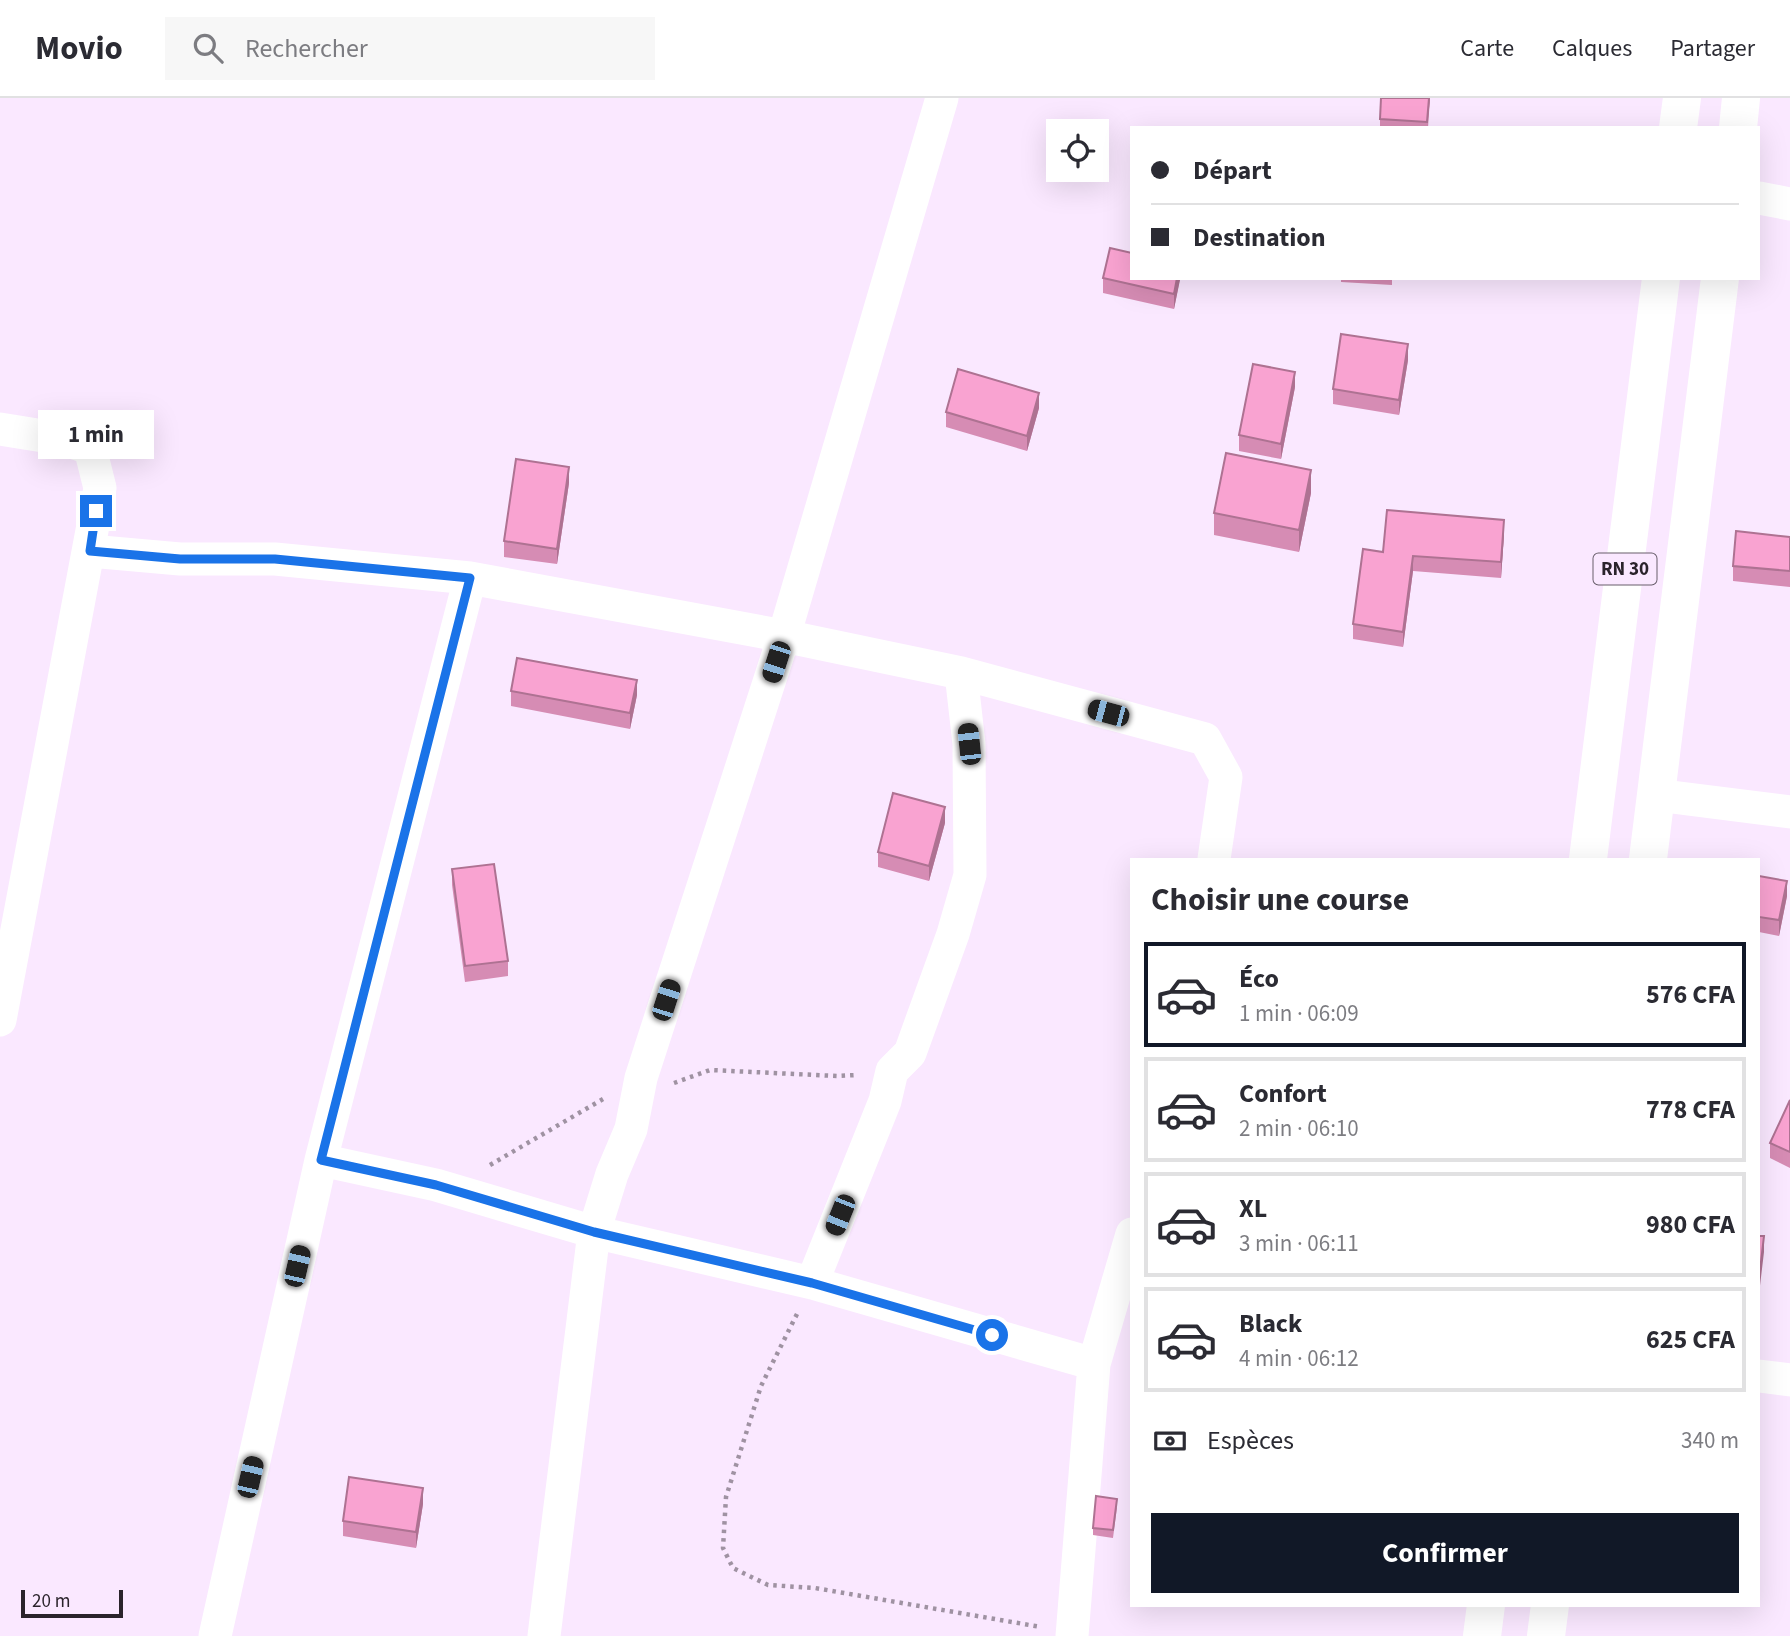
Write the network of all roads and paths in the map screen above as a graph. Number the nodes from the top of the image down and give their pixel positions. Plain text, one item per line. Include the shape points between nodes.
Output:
1 (942, 98) edge
2 (1682, 98) edge
3 (1741, 98) edge
4 (1678, 126) edge
5 (1738, 126) edge
6 (1760, 198) edge
7 (1790, 204) edge
8 (1661, 280) edge
9 (1720, 280) edge
10 (0, 429) edge
11 (90, 551) junction
12 (470, 578) junction
13 (784, 636) junction
14 (961, 673) junction
15 (1656, 795) junction
16 (1790, 811) edge
17 (1214, 858) edge
18 (1588, 858) edge
19 (1648, 858) edge
20 (0, 1020) edge
21 (891, 1071) junction
22 (656, 1081) junction
23 (321, 1160) junction
24 (488, 1167) dead end
25 (594, 1232) junction
26 (1130, 1241) edge
27 (812, 1283) junction
28 (1094, 1364) junction
29 (1760, 1376) edge
30 (1790, 1380) edge
31 (1486, 1607) edge
32 (1550, 1607) edge
33 (1073, 1634) edge
34 (215, 1636) edge
35 (544, 1636) edge
36 (1482, 1636) edge
37 (1546, 1636) edge

1 - 13 street
2 - 4 main road
3 - 5 main road
6 - 7 street
8 - 18 main road, RN 30 / RN 30
9 - 15 main road, RN 30
10 - 11 street via 90,447 100,488
11 - 12 street via 180,559 275,559
11 - 20 street
12 - 13 street
12 - 23 street
13 - 14 street
13 - 22 street
14 - 17 street via 1205,739 1226,776
14 - 21 street via 969,744 971,875 911,1053
15 - 16 street
15 - 19 main road, RN 30
21 - 22 path via 837,1076 710,1070
21 - 27 street via 885,1101
22 - 24 path
22 - 25 street via 612,1174
23 - 25 street via 436,1185
23 - 34 street
25 - 27 street
25 - 35 street
26 - 28 street
27 - 28 street
27 - 33 path via 761,1387 726,1497 723,1548 733,1569 768,1585 815,1588
28 - 33 street
29 - 30 street
31 - 36 main road
32 - 37 main road

